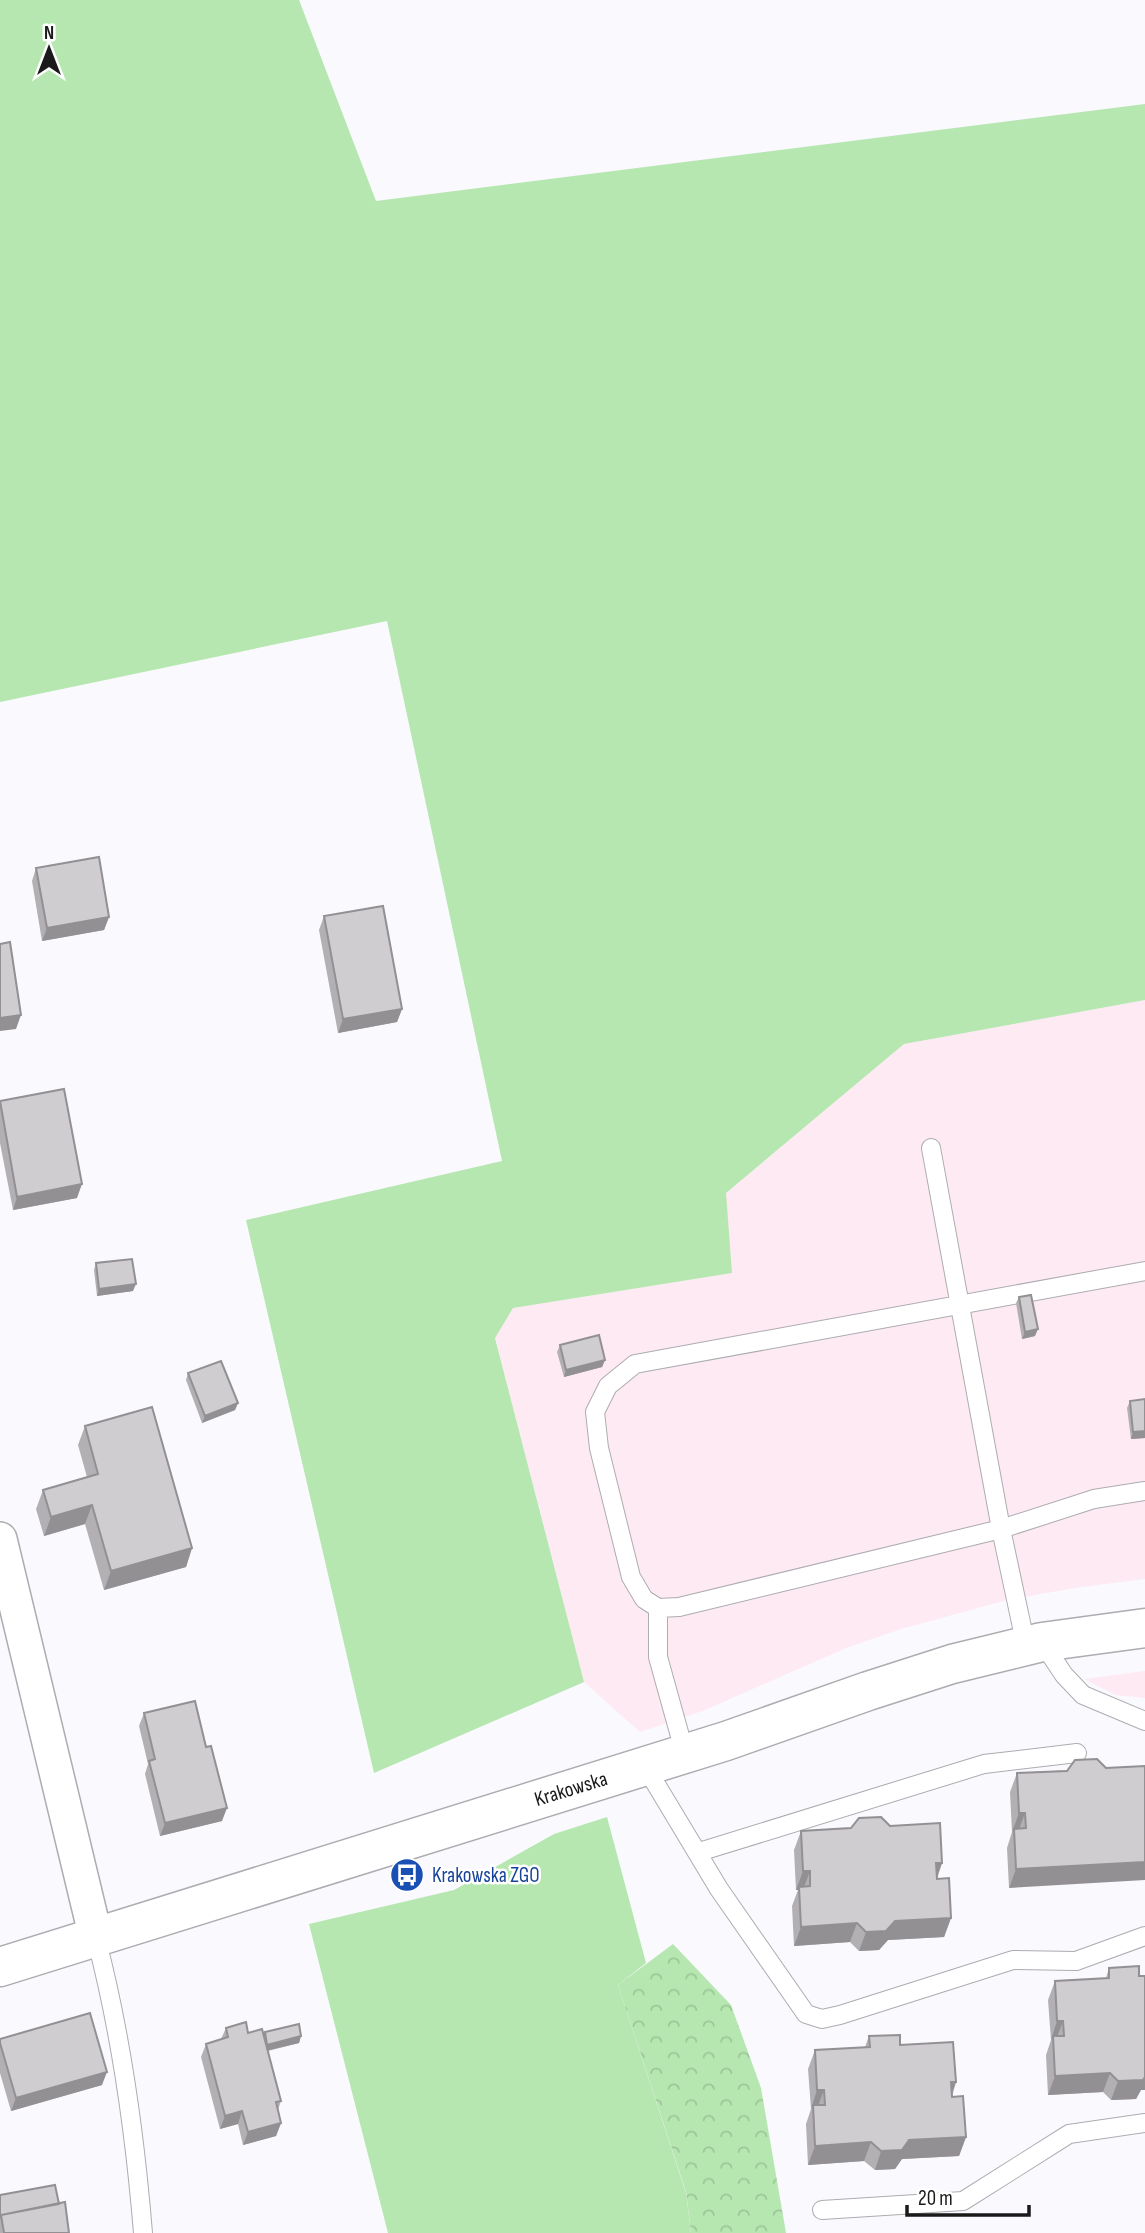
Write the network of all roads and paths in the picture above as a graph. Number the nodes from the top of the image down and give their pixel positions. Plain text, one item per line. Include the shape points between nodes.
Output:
1 (931, 1148) dead end
2 (1145, 1271) edge
3 (958, 1304) junction
4 (1145, 1491) edge
5 (1001, 1529) junction
6 (0, 1539) edge
7 (658, 1608) junction
8 (1145, 1628) edge
9 (1034, 1644) junction
10 (1145, 1721) edge
11 (1077, 1753) dead end
12 (685, 1754) junction
13 (645, 1766) junction
14 (699, 1852) junction
15 (1145, 1936) edge
16 (96, 1937) junction
17 (0, 1968) edge
18 (1145, 2123) edge
19 (822, 2210) dead end
20 (143, 2233) edge

1 - 3 lane
2 - 3 lane
3 - 5 lane
3 - 7 lane via 635,1364 608,1386 595,1412 599,1448 631,1577 644,1599
4 - 5 lane via 1094,1499
5 - 7 lane via 679,1608
5 - 9 lane
6 - 16 street
7 - 12 lane via 658,1657
8 - 9 main road, Krakowska
9 - 10 lane via 1083,1695
9 - 12 main road, Krakowska via 928,1672
11 - 14 lane via 984,1764
12 - 13 main road, Krakowska
13 - 14 lane
13 - 16 main road, Krakowska
14 - 15 lane via 719,1889 806,2014 822,2019 1013,1960 1076,1961
16 - 17 main road, Krakowska
16 - 20 lane via 110,1990
18 - 19 lane via 1069,2134 963,2201

